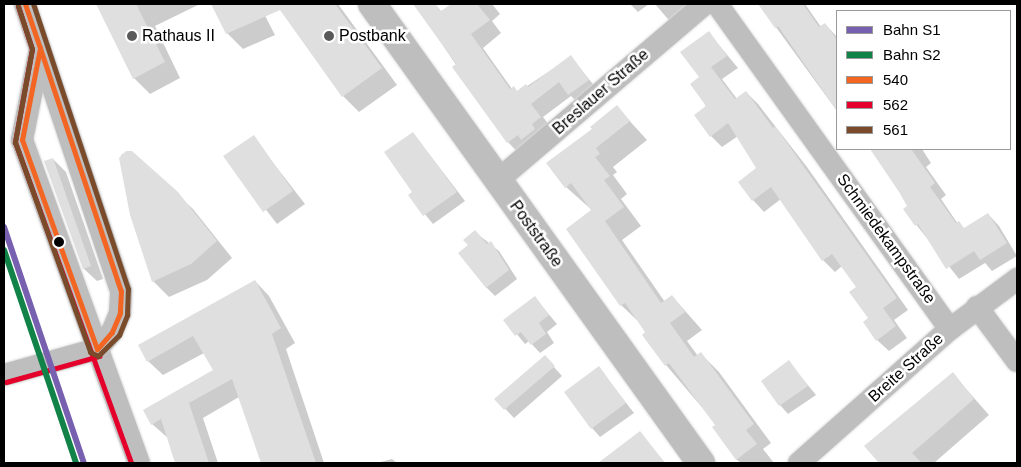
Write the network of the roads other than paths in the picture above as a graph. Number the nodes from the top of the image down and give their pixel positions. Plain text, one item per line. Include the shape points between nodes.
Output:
1 (25, 4) edge
2 (372, 4) edge
3 (714, 4) edge
4 (40, 48) junction
5 (498, 180) junction
6 (1017, 279) edge
7 (977, 307) junction
8 (950, 328) junction
9 (97, 349) junction
10 (1017, 361) edge
11 (4, 375) edge
12 (139, 463) edge
13 (701, 463) edge
14 (799, 463) edge

1 - 4 street
2 - 5 main road, Poststraße
3 - 5 street, Breslauer Straße
3 - 8 street, Schmiedekampstraße
4 - 9 street via 22,140
4 - 9 street via 120,291 120,313 112,332
5 - 13 main road, Poststraße
6 - 7 street, Breite Straße
7 - 8 street, Breite Straße
7 - 10 street
8 - 14 street, Breite Straße
9 - 11 street
9 - 12 street

